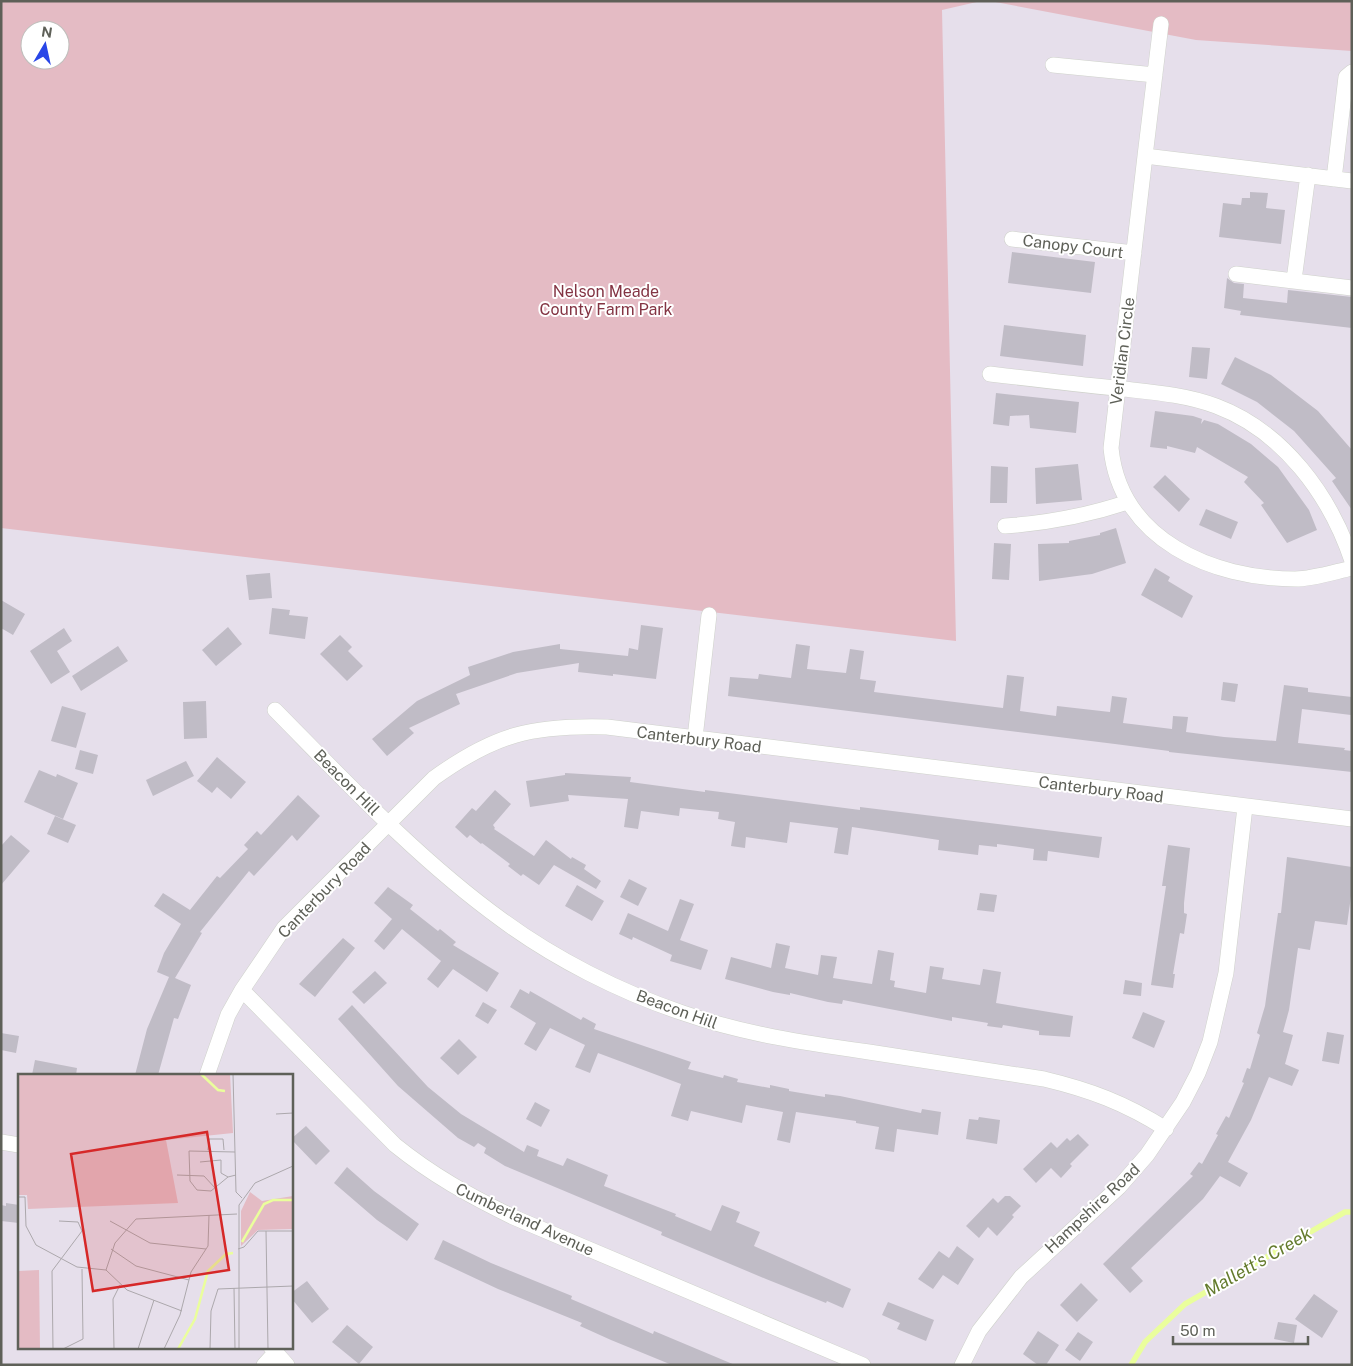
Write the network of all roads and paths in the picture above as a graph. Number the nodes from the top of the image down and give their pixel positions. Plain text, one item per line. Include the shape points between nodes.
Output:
1 (1161, 24) dead end
2 (1053, 65) dead end
3 (1352, 72) edge
4 (1155, 75) junction
5 (1145, 156) junction
6 (1308, 176) junction
7 (1334, 179) junction
8 (1352, 182) edge
9 (1012, 239) dead end
10 (1134, 254) junction
11 (1236, 274) dead end
12 (1294, 280) junction
13 (1352, 288) edge
14 (990, 374) dead end
15 (1117, 388) junction
16 (1128, 502) junction
17 (1005, 526) dead end
18 (1352, 561) edge
19 (1352, 568) edge
20 (709, 615) dead end
21 (275, 710) dead end
22 (695, 738) junction
23 (1245, 807) junction
24 (1352, 819) edge
25 (388, 823) junction
26 (242, 990) junction
27 (208, 1074) edge
28 (1166, 1129) junction
29 (1, 1142) edge
30 (18, 1145) edge
31 (273, 1350) edge
32 (264, 1365) edge
33 (287, 1365) edge
34 (863, 1365) edge
35 (962, 1365) edge

1 - 4 street, Veridian Circle
2 - 4 street
3 - 7 street via 1346,76
4 - 5 street, Veridian Circle
5 - 6 street
5 - 10 street, Veridian Circle
6 - 7 street
6 - 12 street
7 - 8 street
9 - 10 street, Canopy Court
10 - 15 street, Veridian Circle
11 - 12 street
12 - 13 street
14 - 15 street
15 - 16 street, Veridian Circle via 1112,464
15 - 18 street via 1176,395 1216,406 1251,423 1281,446 1304,472 1329,509
16 - 17 street via 1050,523
16 - 19 street, Veridian Circle via 1145,525 1173,547 1206,563 1248,576 1297,580
20 - 22 street
21 - 25 street, Beacon Hill
22 - 23 street, Canterbury Road
22 - 25 street, Canterbury Road via 562,726 524,732 492,743 460,760 434,778
23 - 24 street, Canterbury Road
23 - 28 street, Hampshire Road via 1220,1007 1198,1074
25 - 26 street, Canterbury Road via 284,928
25 - 28 street, Beacon Hill via 503,921 622,989 682,1013 743,1031 793,1041 1044,1079 1083,1088 1110,1098
26 - 27 street, Canterbury Road via 218,1039
26 - 34 street, Cumberland Avenue via 395,1145 422,1168 460,1192
28 - 35 street, Hampshire Road via 1119,1187 1021,1277 980,1332
29 - 30 street
31 - 32 street
31 - 33 street

